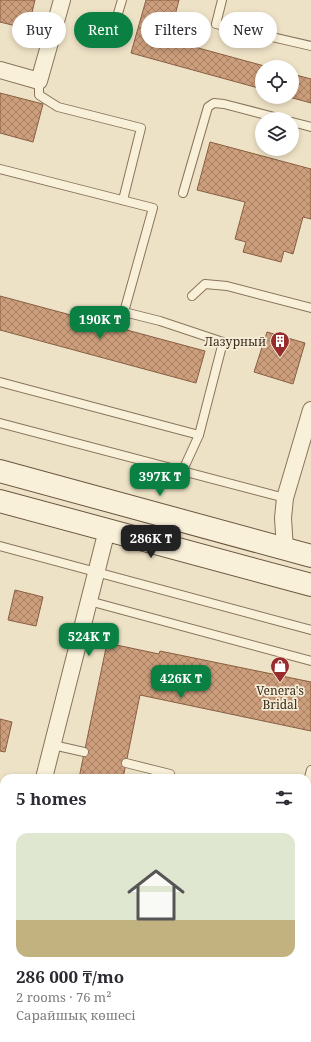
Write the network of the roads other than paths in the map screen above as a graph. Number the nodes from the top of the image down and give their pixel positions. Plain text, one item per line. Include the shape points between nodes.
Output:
1 (62, 0) edge
2 (122, 0) edge
3 (222, 0) edge
4 (118, 12) edge
5 (311, 46) edge
6 (0, 70) edge
7 (39, 81) junction
8 (255, 112) edge
9 (299, 124) edge
10 (311, 127) edge
11 (0, 169) edge
12 (183, 193) dead end
13 (123, 200) junction
14 (192, 296) dead end
15 (311, 308) edge
16 (0, 382) edge
17 (311, 410) edge
18 (0, 423) edge
19 (199, 436) junction
20 (0, 471) edge
21 (182, 472) junction
22 (285, 498) junction
23 (0, 501) edge
24 (107, 530) junction
25 (0, 546) edge
26 (285, 549) junction
27 (311, 556) edge
28 (96, 571) junction
29 (311, 585) edge
30 (89, 601) junction
31 (311, 630) edge
32 (311, 661) edge
33 (53, 745) junction
34 (84, 752) dead end
35 (126, 763) dead end
36 (45, 774) edge
37 (170, 774) dead end

1 - 7 street
2 - 4 lane
3 - 5 lane via 216,24
6 - 7 street
7 - 13 lane via 39,95 58,107 141,128
8 - 12 lane via 224,104 214,103 208,107
9 - 10 lane
11 - 13 lane
13 - 19 lane via 153,208 124,312 223,342
14 - 15 lane via 205,284 227,286
16 - 19 lane
17 - 22 street
18 - 21 lane
19 - 21 lane
20 - 26 main road
21 - 22 lane
22 - 26 street
23 - 24 main road
24 - 28 street
24 - 29 main road
25 - 28 lane
26 - 27 main road
28 - 30 street
28 - 31 lane
30 - 32 lane
30 - 33 street
33 - 34 lane
33 - 36 street
35 - 37 lane

